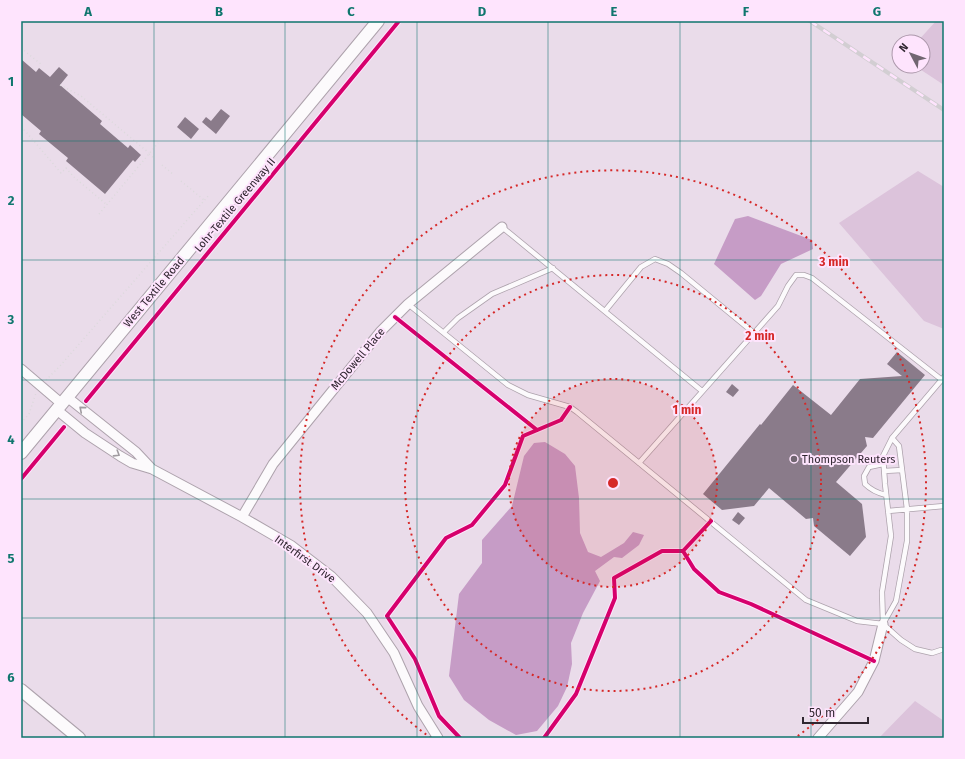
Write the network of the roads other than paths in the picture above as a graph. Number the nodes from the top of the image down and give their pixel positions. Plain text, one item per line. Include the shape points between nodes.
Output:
1 (378, 21) edge
2 (502, 227) joint
3 (553, 268) junction
4 (408, 304) junction
5 (605, 311) junction
6 (444, 332) junction
7 (754, 333) junction
8 (21, 369) edge
9 (943, 378) edge
10 (702, 391) junction
11 (62, 403) junction
12 (892, 438) junction
13 (21, 452) edge
14 (639, 463) junction
15 (884, 464) junction
16 (152, 469) junction
17 (902, 470) junction
18 (884, 471) junction
19 (886, 495) junction
20 (944, 506) edge
21 (907, 509) junction
22 (888, 511) junction
23 (242, 517) junction
24 (883, 624) junction
25 (941, 650) dead end
26 (21, 690) edge
27 (79, 738) edge
28 (438, 738) edge
29 (818, 738) edge

1 - 11 main road, West Textile Road
2 - 3 lane
2 - 4 street, McDowell Place
3 - 5 lane
3 - 6 lane via 492,294 458,318
4 - 6 lane
4 - 23 street, McDowell Place via 380,332 273,464
5 - 7 lane via 641,267 656,259 681,273
5 - 10 lane
6 - 14 lane via 508,385 528,395 574,410
7 - 9 lane via 778,306 796,275 804,275 812,278
7 - 10 lane
8 - 11 street
9 - 12 lane
10 - 14 lane
11 - 13 main road, West Textile Road
16 -> 11 street, Interfirst Drive via 136,452
11 -> 16 street, Interfirst Drive via 85,433 132,463
12 - 15 lane via 883,456
12 - 17 lane via 899,446
14 - 24 lane via 806,600 857,621
15 - 18 lane
15 - 19 lane via 869,467 864,476 864,484
16 - 23 street, Interfirst Drive
17 - 18 lane
17 - 21 lane
18 - 19 lane
19 - 22 lane
20 - 21 lane
21 - 22 lane
21 - 24 lane via 907,541 896,601
22 - 24 lane via 891,536 882,592
23 - 28 street, Interfirst Drive via 292,546 331,576 367,613 394,653 418,706
24 - 25 lane via 915,649 932,653
24 - 29 street via 874,661 858,692
26 - 27 main road

